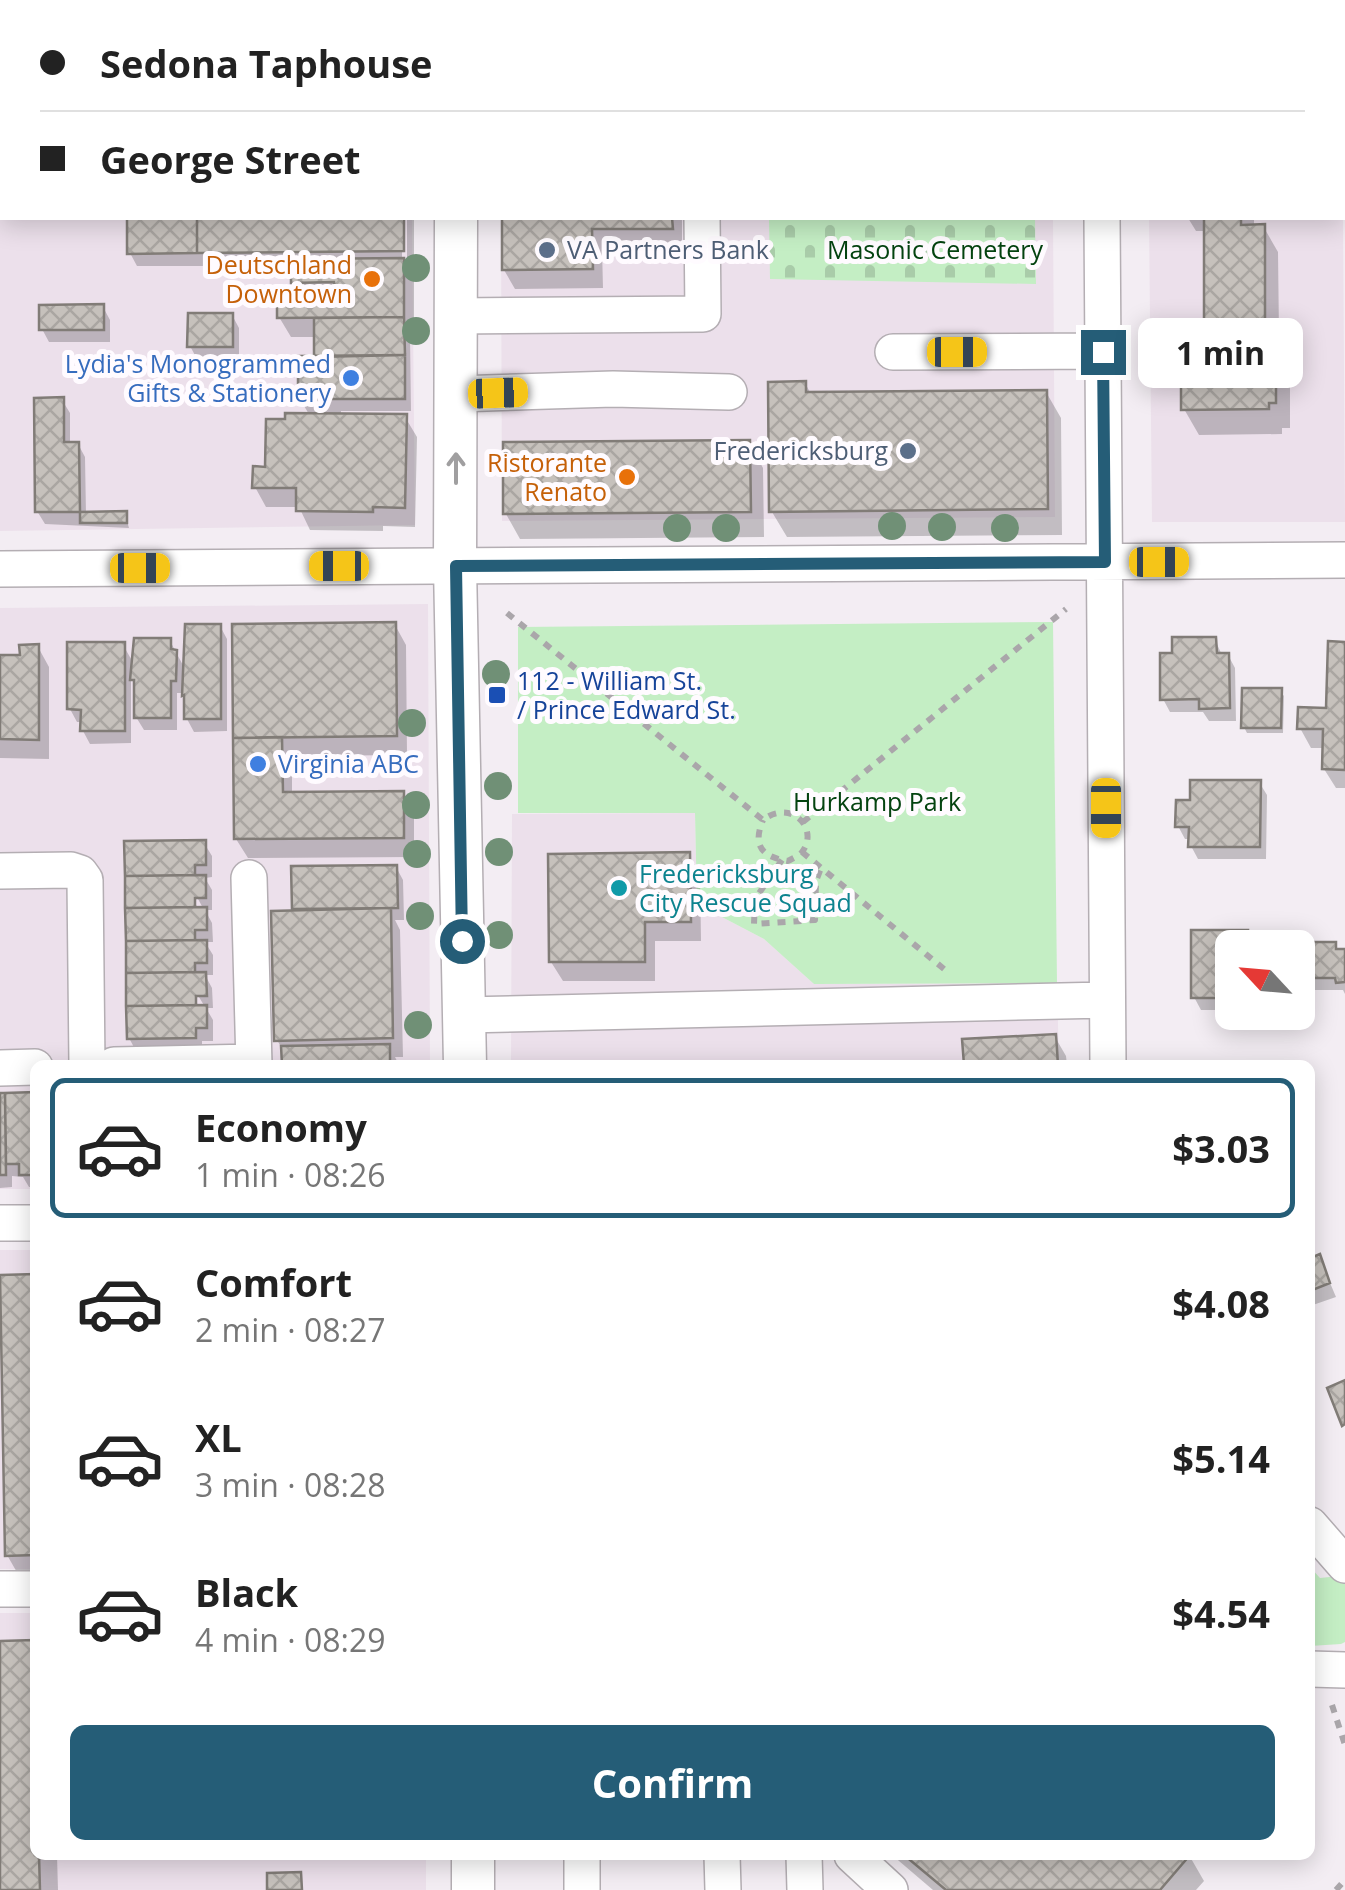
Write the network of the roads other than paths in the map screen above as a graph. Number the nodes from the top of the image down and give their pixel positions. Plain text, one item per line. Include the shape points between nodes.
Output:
1 (456, 220) edge
2 (702, 220) edge
3 (1102, 220) edge
4 (456, 316) junction
5 (892, 352) dead end
6 (1103, 352) junction
7 (729, 392) dead end
8 (456, 394) junction
9 (1345, 560) edge
10 (1105, 562) junction
11 (456, 566) junction
12 (0, 569) edge
13 (0, 871) edge
14 (249, 878) dead end
15 (1106, 1000) junction
16 (464, 1015) junction
17 (87, 1060) edge
18 (254, 1060) edge
19 (464, 1060) edge
20 (1108, 1060) edge
21 (30, 1067) edge
22 (0, 1068) edge
23 (30, 1222) edge
24 (0, 1223) edge
25 (1315, 1531) edge
26 (1345, 1564) edge
27 (0, 1589) edge
28 (30, 1589) edge
29 (1315, 1668) edge
30 (1345, 1670) edge
31 (473, 1860) edge
32 (582, 1860) edge
33 (722, 1860) edge
34 (804, 1860) edge
35 (857, 1860) edge
36 (473, 1890) edge
37 (582, 1890) edge
38 (723, 1890) edge
39 (805, 1890) edge
40 (890, 1890) edge

1 - 4 main road
2 - 4 street via 702,314
3 - 6 street
4 - 8 main road
5 - 6 street
6 - 10 street
7 - 8 street
11 -> 8 main road
9 - 10 street
10 - 11 street
10 - 15 street
11 - 12 street
11 - 16 main road
13 - 17 street via 72,870 85,880
14 - 18 street
15 - 16 street
15 - 20 street
16 - 19 main road
21 - 22 street
23 - 24 street
25 - 26 street
27 - 28 street
29 - 30 street
31 - 36 main road
32 - 37 street
33 - 38 street
34 - 39 street
35 - 40 street

